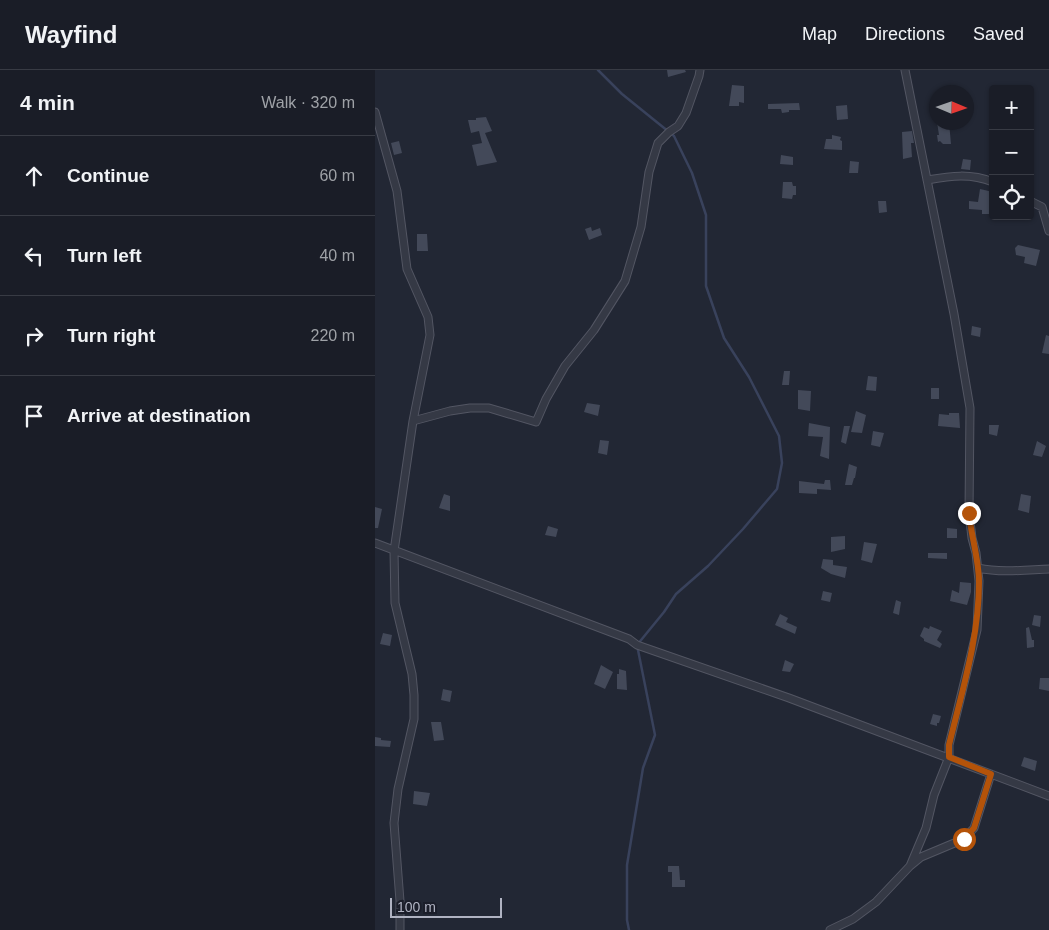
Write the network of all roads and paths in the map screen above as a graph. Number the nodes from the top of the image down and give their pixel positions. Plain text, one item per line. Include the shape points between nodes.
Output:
1 (700, 70) edge
2 (905, 70) edge
3 (375, 112) edge
4 (927, 180) junction
5 (989, 181) edge
6 (1034, 203) edge
7 (1049, 231) edge
8 (413, 421) junction
9 (375, 543) edge
10 (394, 551) junction
11 (978, 568) junction
12 (1049, 569) edge
13 (949, 757) junction
14 (991, 774) junction
15 (1049, 796) edge
16 (910, 866) junction
17 (401, 930) edge
18 (830, 930) edge

1 - 8 street via 678,126 658,143 649,172 641,227 625,281 594,330 565,366 536,422 489,408 450,411
2 - 4 street
3 - 8 street via 397,191 407,269 428,317 429,335
4 - 5 street via 971,175
4 - 11 street via 955,314 970,408 969,513
6 - 7 street via 1043,207
8 - 10 street
9 - 10 street
10 - 13 street via 629,639 637,645
10 - 17 street via 395,603 414,695 414,719 394,823
11 - 12 street via 1012,572
11 - 13 street via 977,630 949,745
13 - 14 street
13 - 16 street
14 - 15 street
14 - 16 street via 974,828 964,839 921,857
16 - 18 street via 876,902 853,919

